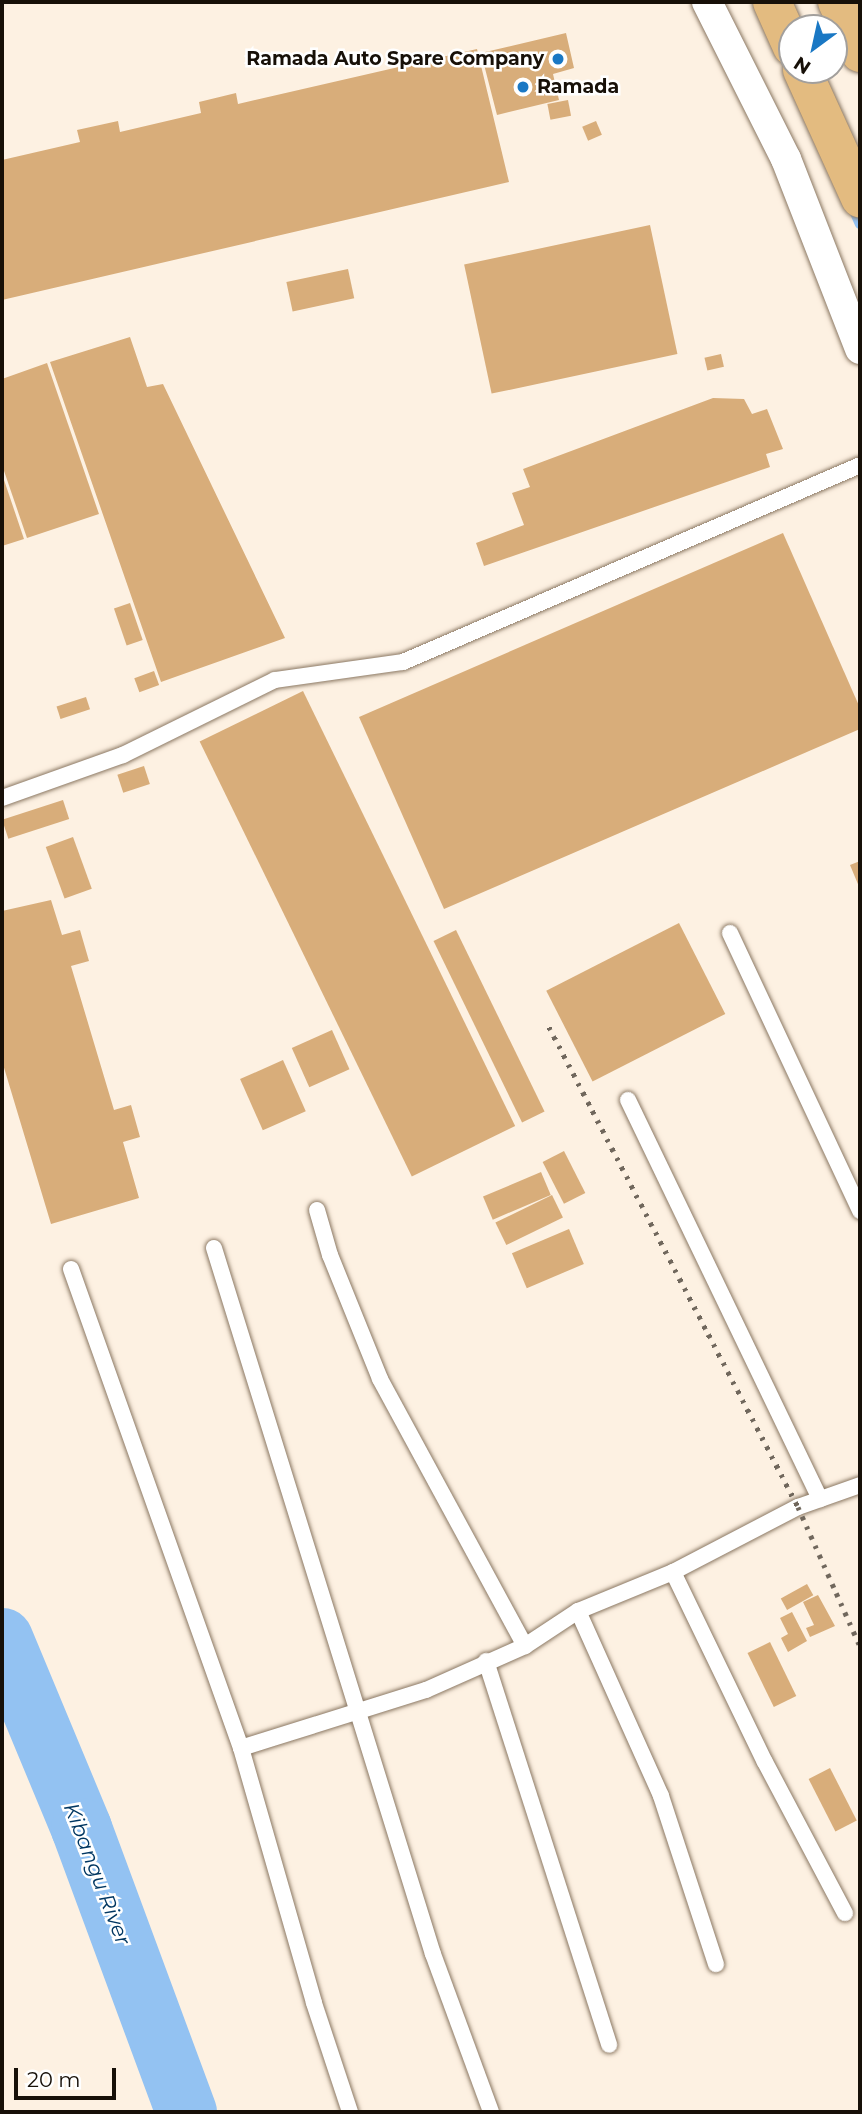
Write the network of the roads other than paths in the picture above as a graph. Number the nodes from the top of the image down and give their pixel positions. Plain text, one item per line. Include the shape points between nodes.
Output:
1 (707, 2) edge
2 (837, 2) edge
3 (860, 53) edge
4 (808, 84) edge
5 (860, 198) edge
6 (860, 349) edge
7 (860, 465) edge
8 (2, 798) edge
9 (730, 933) dead end
10 (628, 1100) dead end
11 (317, 1210) dead end
12 (860, 1210) edge
13 (214, 1248) dead end
14 (71, 1269) dead end
15 (860, 1485) edge
16 (820, 1499) junction
17 (673, 1572) junction
18 (578, 1611) junction
19 (525, 1646) junction
20 (486, 1661) junction
21 (356, 1712) junction
22 (241, 1748) junction
23 (845, 1913) dead end
24 (716, 1964) dead end
25 (609, 2045) dead end
26 (350, 2112) edge
27 (491, 2112) edge

1 - 6 street via 786,159
2 - 3 main road
4 - 5 main road
7 - 8 lane via 403,662 275,680 123,755
9 - 12 lane
10 - 16 lane
11 - 19 lane via 380,1380
13 - 21 lane
14 - 22 lane
15 - 16 lane
16 - 17 lane
17 - 18 lane
17 - 23 lane
18 - 19 lane
18 - 24 lane via 661,1796
19 - 20 lane
20 - 21 lane via 426,1690
20 - 25 lane
21 - 22 lane
21 - 27 lane via 433,1954
22 - 26 lane

